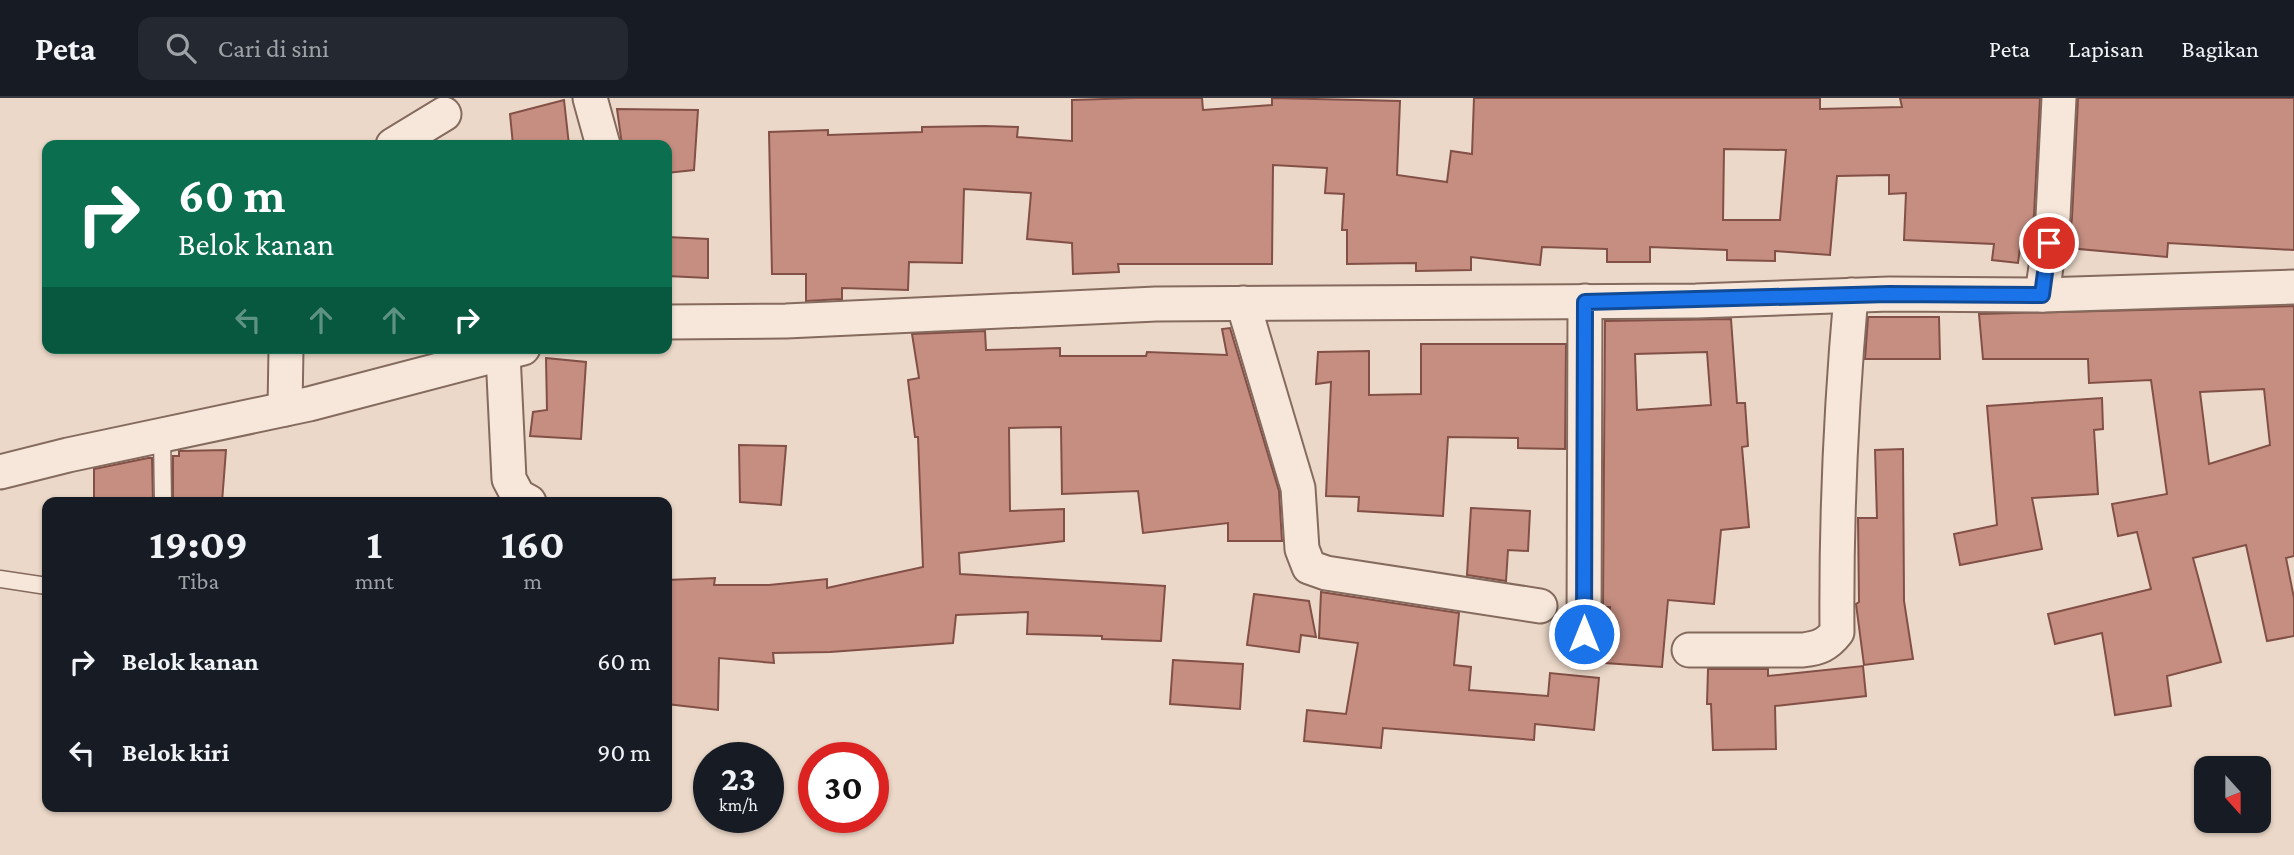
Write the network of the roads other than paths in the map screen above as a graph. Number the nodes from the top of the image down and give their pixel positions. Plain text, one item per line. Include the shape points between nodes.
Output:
1 (590, 98) edge
2 (2059, 98) edge
3 (444, 114) dead end
4 (401, 140) edge
5 (602, 140) edge
6 (2294, 286) edge
7 (1851, 295) junction
8 (2042, 295) junction
9 (1585, 302) junction
10 (1243, 303) junction
11 (672, 323) edge
12 (286, 354) edge
13 (501, 354) edge
14 (513, 354) edge
15 (285, 409) junction
16 (162, 435) junction
17 (0, 472) edge
18 (163, 497) edge
19 (520, 497) edge
20 (0, 579) edge
21 (42, 585) edge
22 (1540, 606) dead end
23 (1584, 634) dead end
24 (1689, 650) dead end

1 - 5 street
2 - 8 street via 2053,218
3 - 4 street
6 - 8 street
7 - 8 street
7 - 9 street
7 - 24 street via 1837,523 1837,632 1818,648 1803,650
9 - 10 street
9 - 23 street
10 - 11 street
10 - 22 street via 1298,488 1302,549 1310,567
12 - 15 street
13 - 15 street
14 - 19 street via 509,479
15 - 16 street
16 - 17 street
16 - 18 lane
20 - 21 lane

